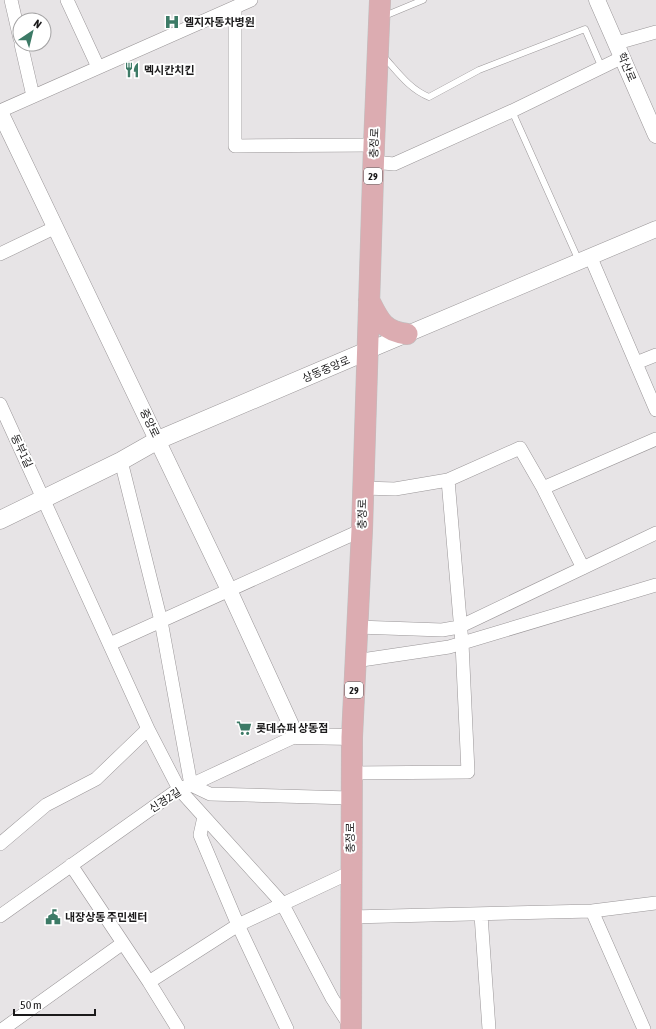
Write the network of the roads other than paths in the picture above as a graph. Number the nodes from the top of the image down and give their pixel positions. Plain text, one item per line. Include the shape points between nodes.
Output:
1 (11, 0) edge
2 (67, 0) edge
3 (251, 0) edge
4 (423, 0) edge
5 (597, 0) edge
6 (235, 7) junction
7 (380, 9) edge
8 (14, 12) edge
9 (656, 32) edge
10 (620, 50) junction
11 (378, 51) junction
12 (23, 52) edge
13 (98, 67) junction
14 (602, 68) junction
15 (33, 96) junction
16 (0, 111) edge
17 (512, 111) junction
18 (656, 135) edge
19 (373, 154) junction
20 (54, 228) junction
21 (656, 229) edge
22 (0, 254) edge
23 (585, 259) junction
24 (369, 298) junction
25 (407, 334) junction
26 (367, 351) junction
27 (656, 355) edge
28 (636, 363) junction
29 (0, 404) edge
30 (656, 410) edge
31 (656, 439) edge
32 (158, 440) junction
33 (121, 461) junction
34 (448, 480) junction
35 (363, 488) junction
36 (543, 488) junction
37 (45, 498) junction
38 (0, 520) edge
39 (362, 530) junction
40 (656, 533) edge
41 (583, 568) junction
42 (656, 585) edge
43 (229, 590) junction
44 (161, 622) junction
45 (357, 627) junction
46 (460, 627) junction
47 (462, 643) junction
48 (110, 644) junction
49 (355, 661) junction
50 (148, 728) junction
51 (296, 736) junction
52 (352, 737) junction
53 (351, 773) junction
54 (185, 787) junction
55 (350, 798) junction
56 (204, 817) junction
57 (0, 844) edge
58 (71, 865) junction
59 (351, 872) junction
60 (282, 903) junction
61 (656, 903) edge
62 (592, 911) junction
63 (482, 914) junction
64 (0, 916) edge
65 (351, 917) junction
66 (238, 925) junction
67 (123, 943) junction
68 (149, 982) junction
69 (174, 1027) edge
70 (3, 1029) edge
71 (287, 1029) edge
72 (351, 1029) edge
73 (489, 1029) edge
74 (644, 1029) edge

1 - 8 street
2 - 13 street
3 - 6 street
4 - 7 lane
5 - 10 street, 학산로
6 - 13 street
6 - 19 street via 235,146
7 - 11 main road, 충정로 / 29
9 - 10 street
10 - 14 street
10 - 18 street, 학산로
11 - 14 lane via 411,86 429,97 480,70 585,29
11 - 19 main road, 충정로 / 29
12 - 15 street
13 - 15 street
14 - 17 street
15 - 16 street
16 - 20 street, 중앙로
17 - 19 street via 394,164
17 - 23 lane
19 - 24 main road, 충정로 / 29
20 - 22 street
20 - 32 street, 중앙로
21 - 23 street, 상동중앙로
23 - 25 street, 상동중앙로
23 - 28 street
24 - 25 main road via 378,318 386,327 395,333
24 - 26 main road, 충정로 / 29
25 - 26 street, 상동중앙로
26 - 32 main road, 상동중앙로
26 - 35 main road, 충정로 / 29
27 - 28 street
28 - 30 street
29 - 37 street, 동부1길
31 - 36 street
32 - 33 main road, 상동중앙로
32 - 43 street, 중앙로
33 - 37 main road, 상동중앙로
33 - 44 street
34 - 35 street via 395,489
34 - 36 street via 520,448
34 - 46 street
35 - 39 main road, 충정로 / 29
36 - 41 street
37 - 38 main road, 상동중앙로
37 - 48 street, 동부1길
39 - 43 street
39 - 45 main road, 충정로 / 29
40 - 41 street
41 - 46 street
42 - 47 street
43 - 44 street
43 - 51 street, 중앙로
44 - 48 street
44 - 54 street
45 - 46 street via 442,630
45 - 49 main road, 충정로 / 29
46 - 47 street
47 - 49 street
47 - 53 street via 468,772
48 - 50 street, 동부1길
49 - 52 main road, 충정로 / 29
50 - 54 street, 동부1길
50 - 57 street via 96,778 46,806
51 - 52 street, 신경2길
51 - 54 street, 신경2길
52 - 53 main road, 충정로 / 29
53 - 55 main road, 충정로 / 29
54 - 55 street via 210,794
54 - 56 street, 동부1길
54 - 58 street, 신경2길
55 - 59 main road, 충정로 / 29
56 - 60 street, 동부1길
56 - 66 street via 200,835
58 - 64 street, 신경2길
58 - 67 street
59 - 60 street
59 - 65 main road, 충정로 / 29
60 - 66 street
60 - 72 street, 동부1길
61 - 62 street
62 - 63 street
62 - 74 street
63 - 65 street
63 - 73 street
65 - 72 main road, 충정로 / 29
66 - 68 street
66 - 71 street
67 - 68 street
67 - 70 street
68 - 69 street

